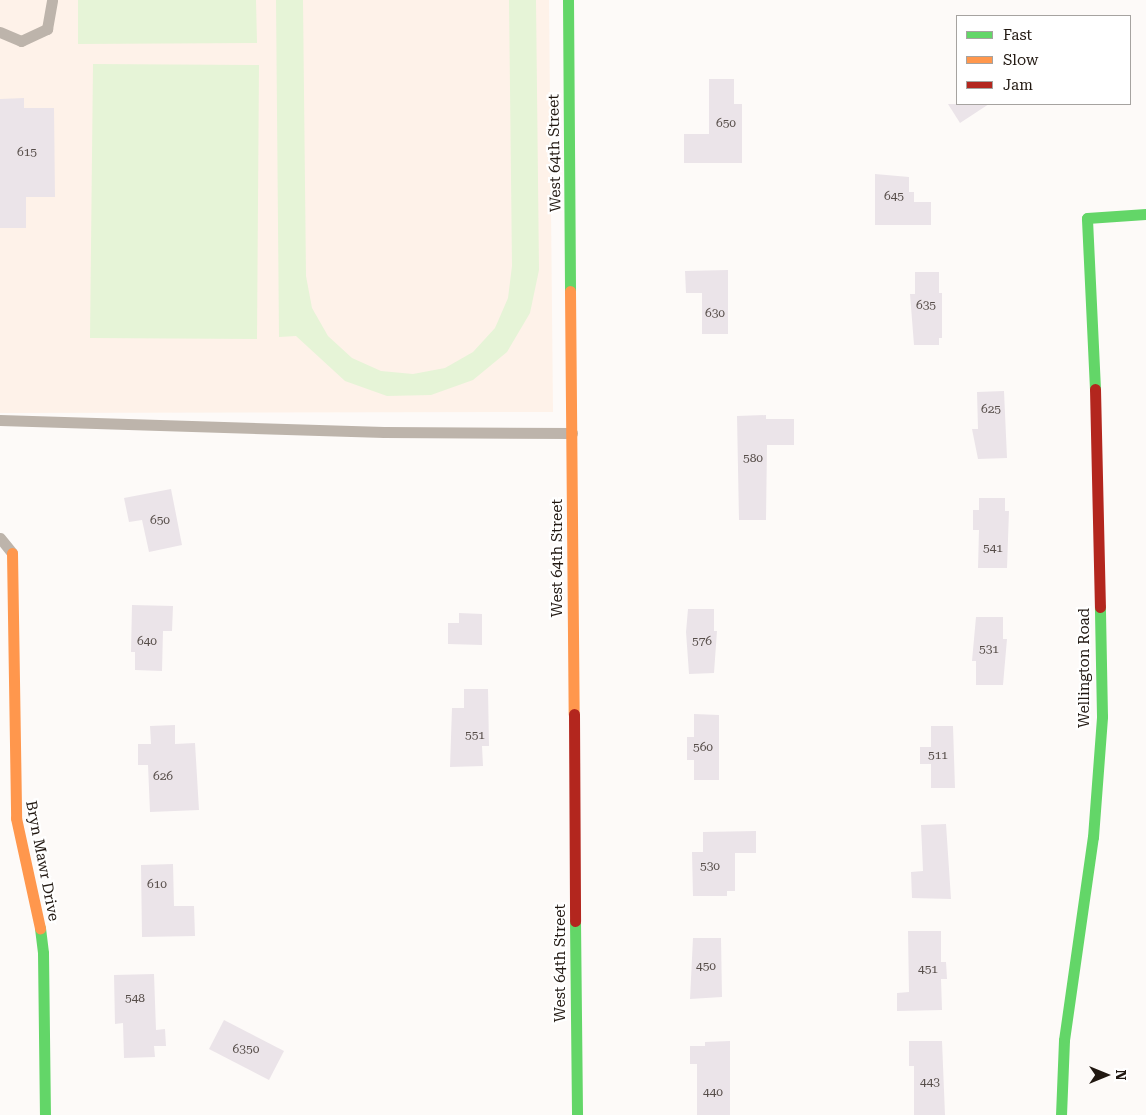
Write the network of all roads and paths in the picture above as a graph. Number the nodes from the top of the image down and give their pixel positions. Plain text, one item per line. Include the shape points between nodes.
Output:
1 (52, 0) edge
2 (568, 0) edge
3 (0, 32) edge
4 (1146, 214) edge
5 (0, 420) edge
6 (572, 434) junction
7 (0, 538) edge
8 (12, 553) joint
9 (45, 1115) edge
10 (577, 1115) edge
11 (1060, 1115) edge

1 - 3 lane via 47,29 21,41
2 - 6 street, West 64th Street
4 - 11 street, Wellington Road via 1087,218 1094,314 1102,716 1093,837 1064,1040
5 - 6 lane
6 - 10 street, West 64th Street
7 - 8 lane
8 - 9 street, Bryn Mawr Drive via 14,797 43,953

